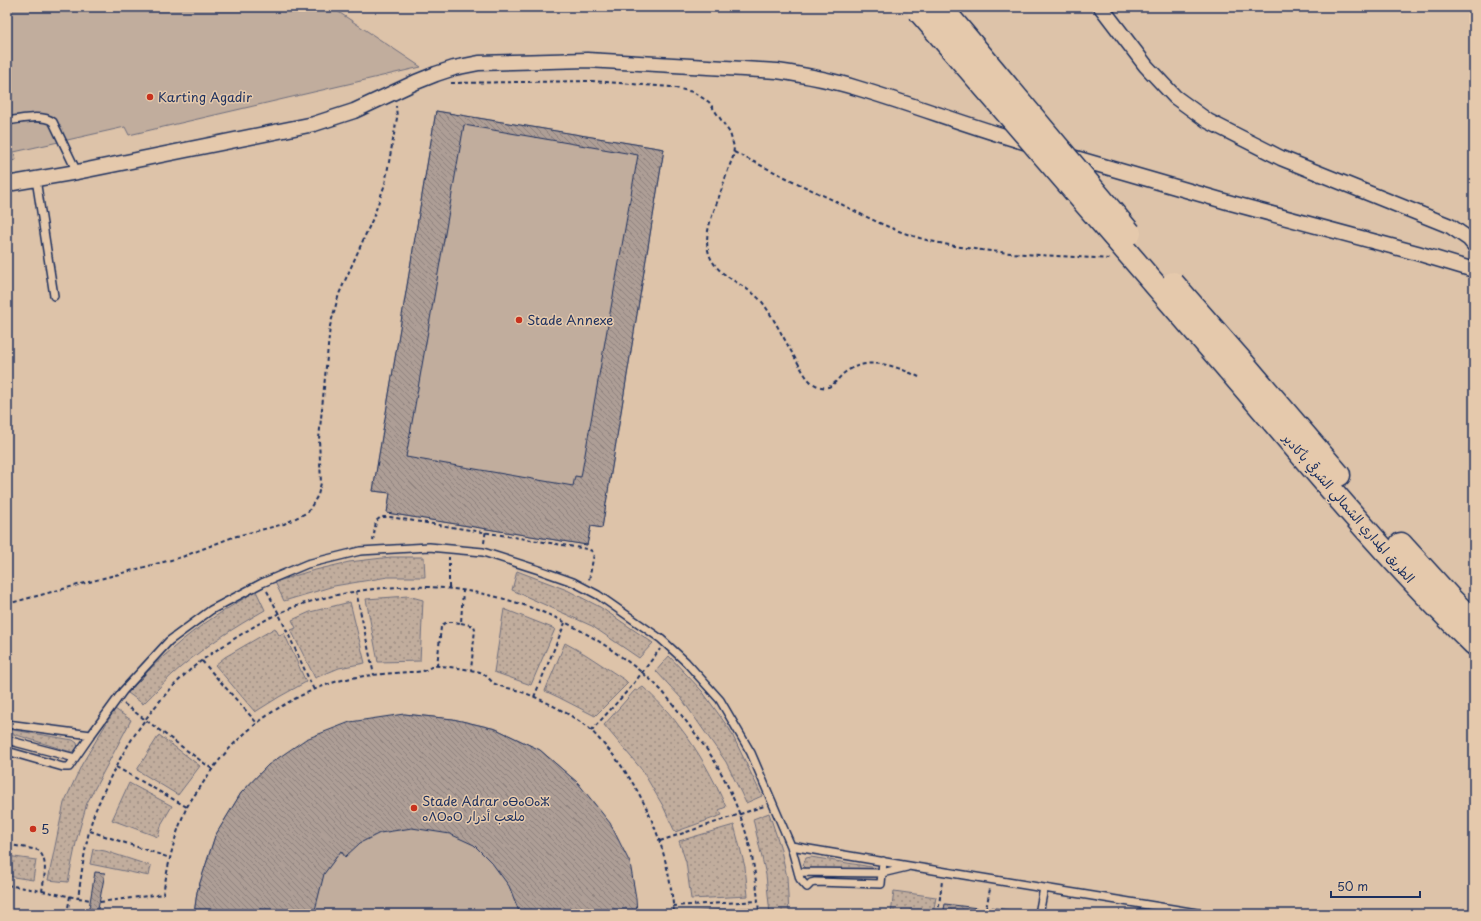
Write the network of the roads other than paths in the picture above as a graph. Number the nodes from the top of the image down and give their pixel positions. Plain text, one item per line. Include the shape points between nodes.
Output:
1 (941, 7) edge
2 (1101, 7) edge
3 (916, 9) edge
4 (7, 121) edge
5 (77, 172) junction
6 (36, 179) junction
7 (7, 184) edge
8 (1474, 245) edge
9 (1474, 270) edge
10 (54, 296) dead end
11 (1236, 366) junction
12 (1474, 622) edge
13 (1474, 644) edge
14 (7, 724) edge
15 (91, 736) junction
16 (7, 740) edge
17 (7, 751) edge
18 (75, 758) junction
19 (792, 846) junction
20 (883, 861) junction
21 (909, 866) junction
22 (798, 872) junction
23 (882, 873) junction
24 (1044, 888) junction
25 (1154, 906) junction
26 (1039, 914) edge
27 (1153, 914) edge
28 (1204, 914) edge

1 - 11 highway, bridge via 1138,243
2 - 8 street via 1146,66 1175,97 1208,121 1281,158 1450,226
3 - 11 highway, bridge
4 - 5 lane via 50,119
5 - 6 street
5 - 9 street via 314,124 354,111 436,74 479,63 587,60 751,68 798,74 856,88 1002,136
6 - 7 street
6 - 10 lane
11 - 12 highway, الطريق المداري الشمالي الشرقي بأكادير
11 - 13 highway, الطريق المداري الشمالي الشرقي بأكادير via 1370,533 1439,610
14 - 15 lane
15 - 18 lane
15 - 19 lane via 138,674 169,641 212,610 262,583 307,564 360,550 429,547 483,552 573,582 588,590 627,614 686,662 720,700 751,753
16 - 18 lane
17 - 18 lane via 69,767
19 - 20 lane
19 - 22 lane
20 - 21 lane
20 - 23 lane
21 - 23 lane
21 - 24 lane
22 - 23 lane
22 - 23 lane via 807,887 816,882 881,884
24 - 25 lane
24 - 26 lane
25 - 27 lane
25 - 28 lane

